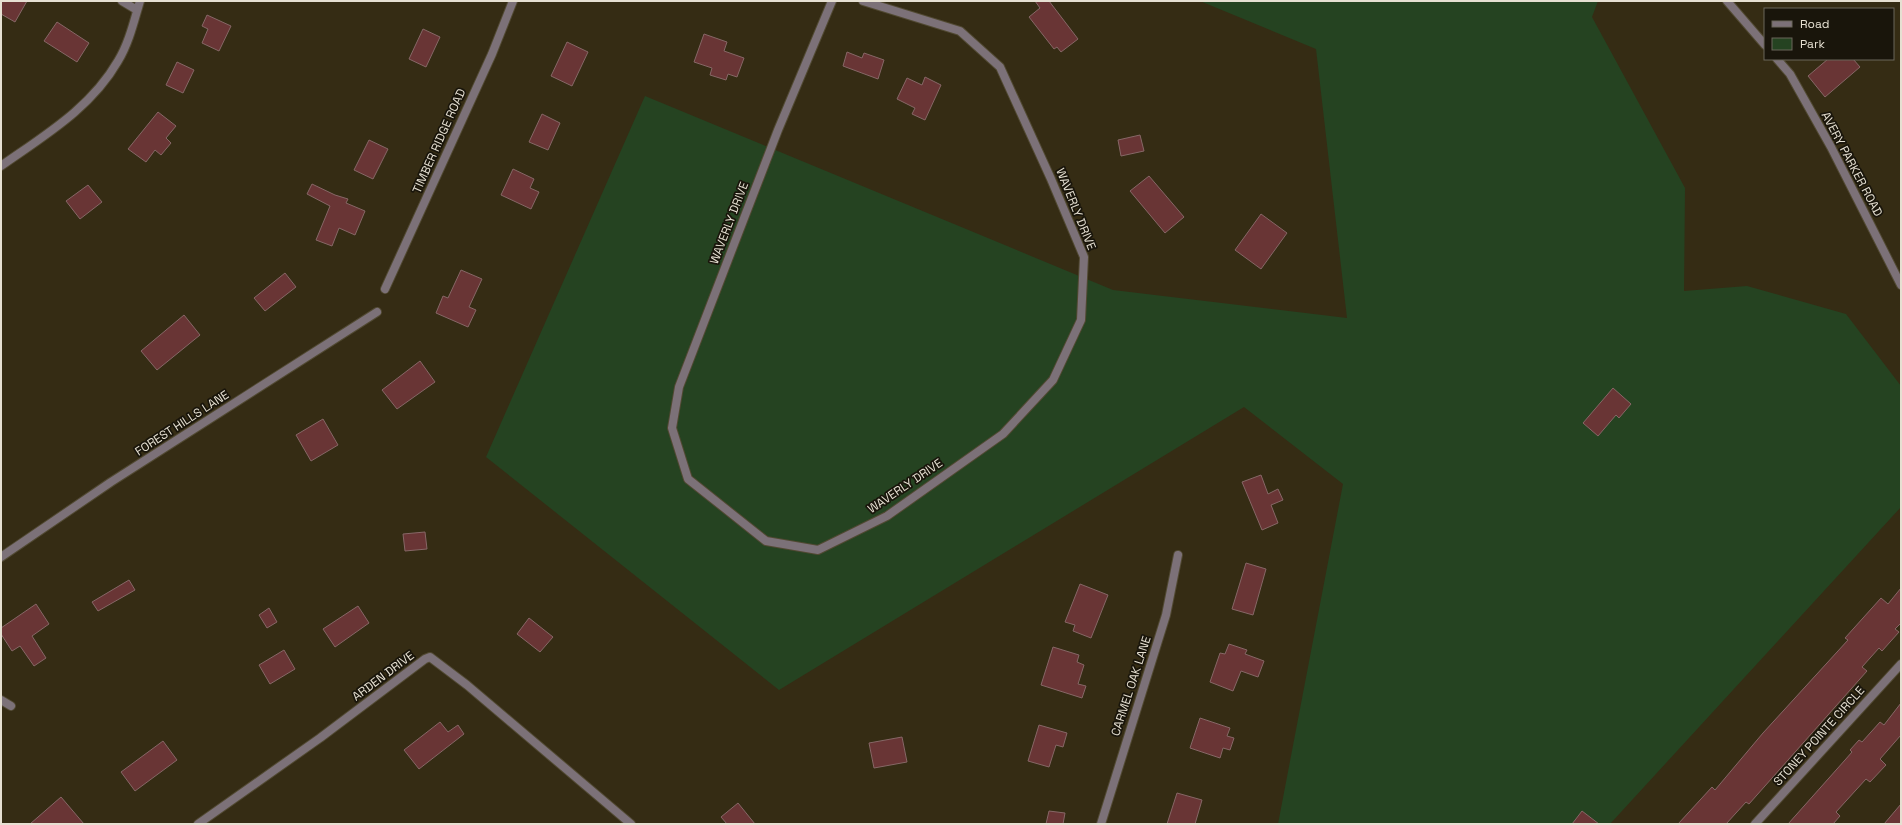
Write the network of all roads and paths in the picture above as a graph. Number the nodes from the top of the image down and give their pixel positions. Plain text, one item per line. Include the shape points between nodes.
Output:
1 (122, 1) edge
2 (140, 1) edge
3 (513, 1) edge
4 (832, 1) edge
5 (863, 1) edge
6 (1727, 1) edge
7 (137, 10) junction
8 (1764, 44) edge
9 (1778, 60) edge
10 (1, 166) edge
11 (1901, 284) edge
12 (385, 289) dead end
13 (377, 312) dead end
14 (1178, 555) dead end
15 (1, 557) edge
16 (1901, 664) edge
17 (1, 700) edge
18 (11, 706) dead end
19 (198, 824) edge
20 (631, 824) edge
21 (1101, 824) edge
22 (1755, 824) edge

1 - 7 street
2 - 7 street
3 - 12 street, TIMBER RIDGE ROAD via 492,54
4 - 5 street, WAVERLY DRIVE via 778,130 679,387 672,428 688,479 766,541 818,550 887,516 1003,434 1053,380 1081,320 1084,257 1000,66 960,31
6 - 8 street
7 - 10 street via 118,61 100,88 80,109
9 - 11 street, AVERY PARKER ROAD via 1790,74 1831,147
13 - 15 street, FOREST HILLS LANE via 111,482
14 - 21 street, CARMEL OAK LANE via 1166,615
16 - 22 street, STONEY POINTE CIRCLE
17 - 18 street
19 - 20 street, ARDEN DRIVE via 430,657 467,685

